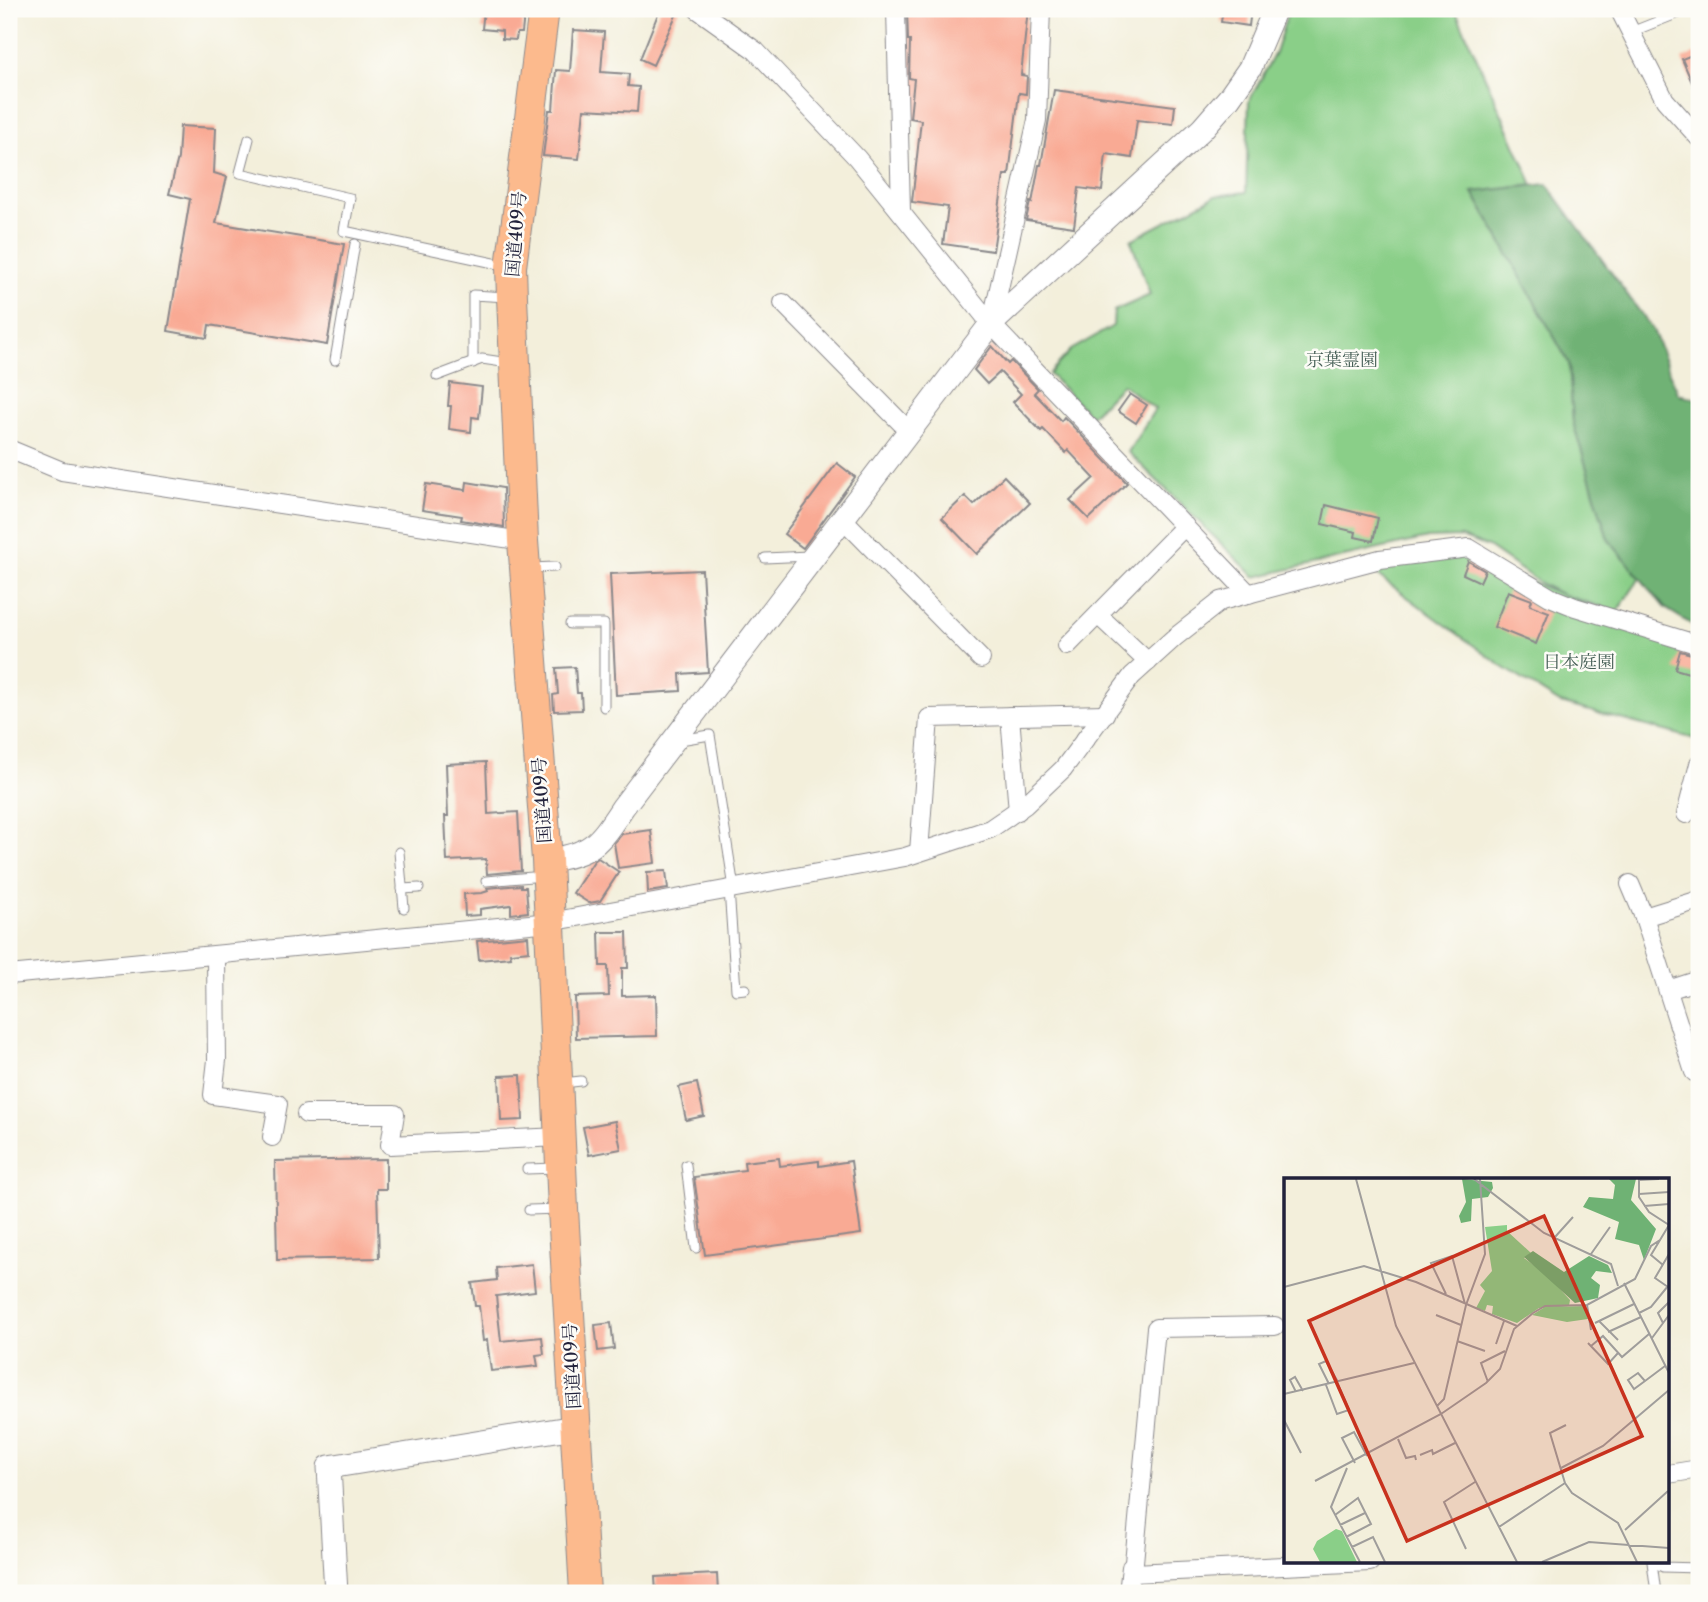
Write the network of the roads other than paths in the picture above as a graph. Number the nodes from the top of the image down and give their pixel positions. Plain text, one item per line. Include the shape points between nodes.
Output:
1 (544, 9) edge
2 (697, 9) edge
3 (896, 9) edge
4 (1041, 9) edge
5 (1275, 9) edge
6 (1619, 9) edge
7 (1689, 9) edge
8 (1631, 32) junction
9 (1699, 138) edge
10 (249, 139) dead end
11 (901, 212) junction
12 (355, 244) dead end
13 (511, 267) junction
14 (512, 297) junction
15 (782, 303) dead end
16 (992, 324) junction
17 (335, 360) dead end
18 (473, 363) junction
19 (515, 363) junction
20 (437, 376) dead end
21 (909, 432) junction
22 (9, 447) edge
23 (843, 519) junction
24 (1185, 526) junction
25 (524, 554) junction
26 (815, 556) junction
27 (765, 558) dead end
28 (555, 567) dead end
29 (1249, 594) junction
30 (1098, 615) junction
31 (570, 624) dead end
32 (1699, 645) edge
33 (1067, 646) dead end
34 (981, 659) dead end
35 (1147, 662) junction
36 (604, 707) dead end
37 (1105, 714) junction
38 (1010, 716) junction
39 (674, 741) junction
40 (1699, 764) edge
41 (1018, 811) junction
42 (1686, 814) dead end
43 (399, 852) dead end
44 (919, 852) junction
45 (547, 868) junction
46 (486, 881) dead end
47 (1630, 884) dead end
48 (419, 888) dead end
49 (402, 889) junction
50 (731, 889) junction
51 (1699, 900) edge
52 (404, 908) dead end
53 (1644, 917) junction
54 (550, 922) junction
55 (216, 955) junction
56 (9, 975) edge
57 (1699, 980) edge
58 (745, 989) dead end
59 (1668, 990) junction
60 (1699, 1069) edge
61 (306, 1114) dead end
62 (272, 1136) dead end
63 (560, 1137) junction
64 (686, 1165) dead end
65 (527, 1169) dead end
66 (566, 1200) junction
67 (528, 1210) dead end
68 (696, 1248) dead end
69 (1275, 1326) dead end
70 (575, 1427) junction
71 (1699, 1469) edge
72 (1670, 1474) edge
73 (1327, 1564) edge
74 (1653, 1564) edge
75 (1657, 1564) edge
76 (1699, 1568) edge
77 (1133, 1573) junction
78 (336, 1593) edge
79 (585, 1593) edge
80 (1128, 1593) edge
81 (1656, 1593) edge

1 - 13 highway, 国道409号
2 - 11 street via 756,51
3 - 11 street
4 - 16 street via 1037,120
5 - 16 street via 1250,68 1202,129
6 - 8 street
7 - 8 lane
8 - 9 street via 1665,100
10 - 13 lane via 240,173 350,198 344,231
11 - 16 street
12 - 17 lane
13 - 14 highway, 国道409号
14 - 18 lane via 473,295
14 - 19 highway, 国道409号
15 - 21 street
16 - 21 street
16 - 24 street
18 - 19 lane via 482,359
18 - 20 lane
19 - 25 highway, 国道409号
21 - 23 street
22 - 25 street via 62,471
23 - 26 street
23 - 34 street
24 - 29 street
24 - 30 street
25 - 28 lane
25 - 45 highway, 国道409号
26 - 27 lane
26 - 39 street
29 - 32 street via 1380,559 1469,548 1550,597
29 - 35 street via 1222,601
30 - 33 street
30 - 35 street
31 - 36 lane via 604,624
35 - 37 street
37 - 38 street
37 - 41 street via 1063,769
38 - 41 street
38 - 44 street via 929,718
39 - 45 street via 605,835 587,851
39 - 50 lane via 710,735
40 - 42 street
41 - 44 street via 990,829
43 - 49 lane
44 - 50 street
45 - 46 lane
45 - 54 highway, 国道409号
47 - 53 street
48 - 49 lane
49 - 52 lane
50 - 54 street
50 - 58 lane via 736,990
51 - 53 street
53 - 59 street
54 - 55 street
54 - 63 highway, 国道409号 via 569,1082
55 - 56 street
55 - 62 street via 213,1095 278,1104
57 - 59 street
59 - 60 street via 1694,1072
61 - 63 street via 395,1114 390,1145
63 - 66 highway, 国道409号
64 - 68 lane
65 - 66 lane
66 - 67 lane
66 - 70 highway, 国道409号
69 - 77 street via 1156,1328
70 - 78 street via 329,1467
70 - 79 highway, 国道409号
71 - 72 street
73 - 77 street
74 - 81 lane
75 - 76 lane
77 - 80 street via 1131,1567

